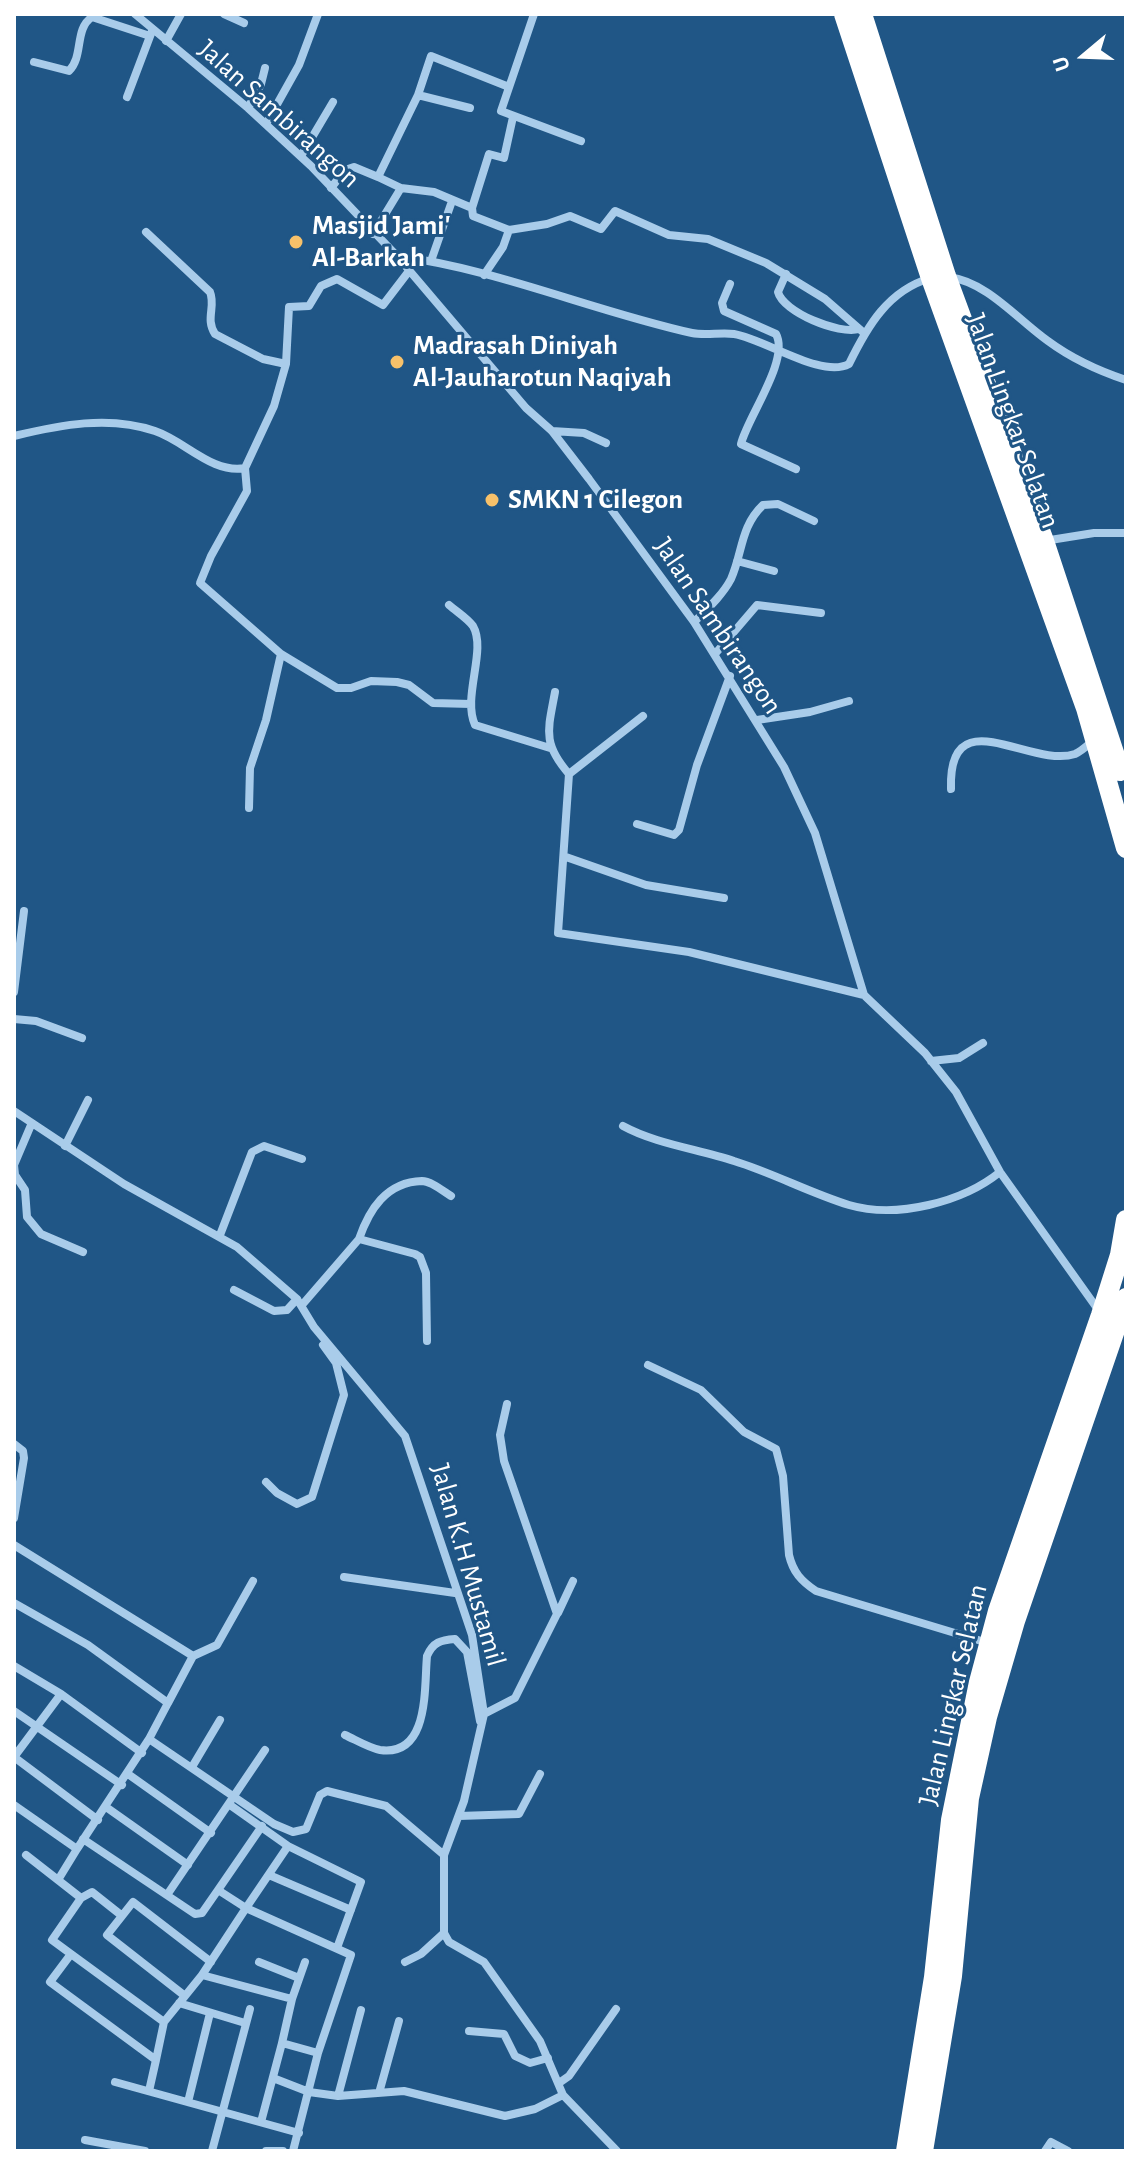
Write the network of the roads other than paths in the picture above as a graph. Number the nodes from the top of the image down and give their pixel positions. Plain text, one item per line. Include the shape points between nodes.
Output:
1 (181, 14) edge
2 (224, 14) edge
3 (318, 14) edge
4 (534, 14) edge
5 (844, 14) edge
6 (862, 14) edge
7 (139, 15) edge
8 (244, 23) dead end
9 (151, 33) junction
10 (166, 41) junction
11 (34, 62) dead end
12 (265, 68) dead end
13 (509, 87) junction
14 (418, 95) junction
15 (127, 97) dead end
16 (333, 102) dead end
17 (248, 108) junction
18 (470, 108) dead end
19 (513, 117) junction
20 (266, 124) junction
21 (581, 141) dead end
22 (301, 156) junction
23 (378, 177) junction
24 (331, 188) junction
25 (401, 188) junction
26 (452, 201) junction
27 (472, 208) junction
28 (509, 230) junction
29 (146, 232) dead end
30 (373, 234) junction
31 (397, 256) junction
32 (431, 261) junction
33 (409, 271) junction
34 (786, 274) junction
35 (484, 275) junction
36 (939, 277) junction
37 (730, 284) dead end
38 (862, 331) junction
39 (779, 350) junction
40 (286, 364) junction
41 (1126, 380) edge
42 (552, 431) junction
43 (14, 436) edge
44 (606, 443) dead end
45 (245, 468) junction
46 (796, 469) dead end
47 (814, 521) dead end
48 (1126, 533) edge
49 (1044, 541) junction
50 (737, 561) junction
51 (774, 571) dead end
52 (449, 605) dead end
53 (821, 613) dead end
54 (694, 622) junction
55 (281, 654) junction
56 (715, 654) junction
57 (730, 676) junction
58 (555, 692) dead end
59 (849, 701) dead end
60 (471, 704) junction
61 (1093, 706) junction
62 (643, 716) dead end
63 (757, 720) junction
64 (1096, 739) junction
65 (550, 748) junction
66 (569, 774) junction
67 (951, 789) dead end
68 (1126, 793) edge
69 (249, 808) dead end
70 (637, 824) dead end
71 (1126, 848) edge
72 (566, 857) junction
73 (724, 898) dead end
74 (24, 911) dead end
75 (15, 973) edge
76 (14, 992) edge
77 (864, 995) junction
78 (14, 1019) edge
79 (82, 1038) dead end
80 (983, 1043) dead end
81 (931, 1061) junction
82 (88, 1100) dead end
83 (14, 1111) edge
84 (31, 1125) junction
85 (623, 1126) dead end
86 (65, 1146) junction
87 (302, 1159) dead end
88 (1000, 1172) junction
89 (451, 1196) dead end
90 (1126, 1220) edge
91 (220, 1235) junction
92 (359, 1239) junction
93 (83, 1252) dead end
94 (234, 1290) dead end
95 (1126, 1298) edge
96 (299, 1302) junction
97 (1101, 1315) junction
98 (309, 1319) junction
99 (427, 1341) dead end
100 (648, 1365) dead end
101 (507, 1404) dead end
102 (1069, 1432) junction
103 (14, 1444) edge
104 (266, 1482) dead end
105 (14, 1518) edge
106 (14, 1545) edge
107 (344, 1577) dead end
108 (253, 1581) dead end
109 (573, 1581) dead end
110 (455, 1593) junction
111 (14, 1603) edge
112 (557, 1614) junction
113 (989, 1644) junction
114 (193, 1656) junction
115 (14, 1666) edge
116 (61, 1694) junction
117 (168, 1703) junction
118 (14, 1711) edge
119 (484, 1714) junction
120 (220, 1720) dead end
121 (38, 1725) junction
122 (482, 1727) junction
123 (345, 1735) dead end
124 (149, 1739) junction
125 (265, 1750) dead end
126 (142, 1753) junction
127 (14, 1757) edge
128 (192, 1767) junction
129 (128, 1774) junction
130 (540, 1774) dead end
131 (122, 1785) junction
132 (232, 1801) junction
133 (14, 1805) edge
134 (106, 1807) junction
135 (459, 1816) junction
136 (98, 1820) junction
137 (262, 1826) junction
138 (211, 1833) junction
139 (83, 1839) junction
140 (288, 1846) junction
141 (77, 1849) junction
142 (26, 1855) dead end
143 (444, 1855) junction
144 (188, 1865) junction
145 (269, 1875) junction
146 (58, 1880) junction
147 (218, 1890) junction
148 (167, 1895) junction
149 (81, 1898) junction
150 (246, 1908) junction
151 (351, 1910) junction
152 (121, 1915) junction
153 (444, 1933) junction
154 (337, 1948) junction
155 (71, 1954) junction
156 (211, 1962) junction
157 (259, 1962) dead end
158 (305, 1962) dead end
159 (405, 1962) dead end
160 (202, 1975) junction
161 (299, 1978) junction
162 (182, 1999) junction
163 (292, 1999) junction
164 (250, 2009) dead end
165 (616, 2009) dead end
166 (361, 2010) dead end
167 (210, 2013) junction
168 (399, 2021) dead end
169 (164, 2022) junction
170 (245, 2023) junction
171 (469, 2031) dead end
172 (282, 2043) junction
173 (318, 2053) junction
174 (548, 2058) junction
175 (156, 2060) junction
176 (273, 2078) junction
177 (115, 2082) dead end
178 (559, 2083) junction
179 (149, 2091) junction
180 (309, 2092) junction
181 (379, 2093) junction
182 (563, 2095) junction
183 (338, 2096) junction
184 (188, 2102) junction
185 (222, 2111) junction
186 (261, 2122) junction
187 (299, 2133) junction
188 (85, 2140) dead end
189 (145, 2151) edge
190 (213, 2151) edge
191 (266, 2151) edge
192 (283, 2151) edge
193 (293, 2151) edge
194 (617, 2151) edge
195 (906, 2151) edge
196 (923, 2151) edge
197 (1045, 2151) edge
198 (1068, 2151) edge

1 - 10 street
2 - 8 street
3 - 20 street via 294,77
4 - 13 street
5 - 36 highway, Jalan Lingkar Selatan
6 - 36 highway, Jalan Lingkar Selatan
7 - 9 street, Jalan Sambirangon
9 - 10 street, Jalan Sambirangon
9 - 11 street via 92,17 83,26 69,71
9 - 15 street
10 - 17 street, Jalan Sambirangon
12 - 17 street
13 - 14 street via 431,56
13 - 19 street via 501,111
14 - 18 street
14 - 23 street
16 - 22 street
17 - 20 street, Jalan Sambirangon
19 - 21 street
19 - 27 street via 504,158 489,154
20 - 22 street, Jalan Sambirangon
22 - 24 street, Jalan Sambirangon
23 - 24 street via 354,167
23 - 25 street
24 - 30 street, Jalan Sambirangon
25 - 26 street via 434,192
25 - 30 street
26 - 27 street
26 - 32 street
27 - 28 street via 473,216
28 - 34 street via 570,216 601,229 615,211 669,235 728,246
28 - 35 street
29 - 40 street via 212,295 209,318 215,334 263,359
30 - 31 street, Jalan Sambirangon
31 - 32 street
31 - 33 street, Jalan Sambirangon
32 - 35 street
33 - 40 street via 383,305 337,279 321,286 309,306 289,307
33 - 42 street, Jalan Sambirangon via 526,408
34 - 38 street
34 - 38 street via 778,292 785,304 841,332
35 - 39 street via 692,333 732,334
36 - 38 street via 898,295
36 - 41 street via 965,279 1050,343
36 - 49 highway, Jalan Lingkar Selatan
36 - 61 highway, Jalan Lingkar Selatan
37 - 39 street via 724,311 776,334
38 - 39 street via 849,364 839,369
39 - 46 street via 740,442
40 - 45 street via 274,406
42 - 44 street via 584,433
42 - 54 street, Jalan Sambirangon
43 - 45 street via 84,422 140,426 227,469
45 - 55 street via 247,491 200,583
47 - 50 street via 778,504 763,505 745,526
48 - 49 street
49 - 61 highway, Jalan Lingkar Selatan
50 - 51 street
50 - 54 street via 725,589
52 - 60 street via 468,620 477,636
53 - 56 street via 757,605
54 - 56 street, Jalan Sambirangon
55 - 60 street via 337,688 397,682 433,703
55 - 69 street via 250,768
56 - 57 street, Jalan Sambirangon
57 - 63 street, Jalan Sambirangon
57 - 70 street via 679,830 674,835
58 - 65 street
59 - 63 street
60 - 65 street via 472,720 479,728
61 - 64 highway, Jalan Lingkar Selatan
61 - 68 highway, Jalan Lingkar Selatan
62 - 66 street
63 - 77 street, Jalan Sambirangon via 815,833
64 - 67 street via 1076,754 1062,755 970,742 950,773
64 - 71 highway, Jalan Lingkar Selatan
65 - 66 street
66 - 72 street
72 - 73 street via 646,885
72 - 77 street via 558,933 689,952
74 - 75 street
75 - 76 street
77 - 81 street, Jalan Sambirangon
78 - 79 street
80 - 81 street via 952,1060
81 - 88 street, Jalan Sambirangon via 956,1092
82 - 86 street
83 - 84 street, Jalan K.H Mustamil
84 - 86 street, Jalan K.H Mustamil
84 - 93 street via 14,1165 25,1190 27,1217 41,1234
85 - 88 street via 764,1170 852,1206 907,1207 953,1199
86 - 91 street, Jalan K.H Mustamil
87 - 91 street via 264,1146 252,1152
88 - 97 street, Jalan Sambirangon
89 - 92 street via 427,1182 407,1185 372,1206
90 - 97 highway, Jalan Lingkar Selatan
91 - 96 street, Jalan K.H Mustamil
92 - 96 street
92 - 99 street via 420,1257 426,1273
94 - 96 street via 274,1311
95 - 102 highway, Jalan Lingkar Selatan
96 - 98 street, Jalan K.H Mustamil
97 - 102 highway, Jalan Lingkar Selatan
98 - 104 street via 311,1331 336,1363 344,1395 308,1502 297,1504
98 - 110 street, Jalan K.H Mustamil via 405,1436
100 - 113 street via 701,1390 744,1432 776,1449 789,1555 807,1585
101 - 112 street via 500,1435 504,1461
102 - 113 highway, Jalan Lingkar Selatan
102 - 196 highway, Jalan Lingkar Selatan via 969,1798 952,1976
103 - 105 street via 23,1451
106 - 114 street
107 - 110 street
108 - 114 street via 217,1645
109 - 112 street
110 - 119 street, Jalan K.H Mustamil via 476,1653
111 - 117 street via 88,1645
112 - 119 street via 515,1698
113 - 195 highway, Jalan Lingkar Selatan via 951,1820 934,1977
114 - 117 street
115 - 116 street
116 - 121 street
116 - 126 street
117 - 124 street
118 - 121 street
119 - 122 street, Jalan K.H Mustamil
120 - 128 street
121 - 127 street
121 - 131 street
122 - 123 street via 467,1652 455,1639 447,1639 431,1647 427,1656 422,1717 406,1744 379,1750
122 - 135 street, Jalan K.H Mustamil
124 - 126 street
124 - 128 street
125 - 132 street
126 - 129 street
127 - 136 street
128 - 132 street
129 - 131 street
129 - 138 street
130 - 135 street via 519,1814
131 - 134 street
132 - 137 street
132 - 138 street
132 - 143 street via 293,1832 308,1827 323,1792 374,1802 399,1815
133 - 141 street
134 - 136 street
134 - 144 street
135 - 143 street, Jalan K.H Mustamil
136 - 139 street
137 - 140 street
137 - 147 street
138 - 144 street
139 - 141 street
139 - 148 street
140 - 145 street
140 - 151 street via 357,1878 361,1888
141 - 146 street
142 - 146 street
143 - 153 street, Jalan K.H Mustamil
144 - 148 street
145 - 150 street
145 - 151 street
146 - 149 street
147 - 148 street via 198,1914
147 - 150 street
149 - 152 street via 92,1892
149 - 155 street via 52,1940
150 - 154 street
150 - 156 street
151 - 154 street
152 - 156 street via 133,1902
152 - 162 street via 107,1935
153 - 159 street
153 - 174 street via 449,1942 484,1962
154 - 173 street via 351,1955
155 - 169 street
155 - 175 street via 50,1979 51,1985
156 - 160 street
157 - 161 street
158 - 161 street
160 - 162 street
160 - 163 street
161 - 163 street
162 - 167 street
162 - 169 street
163 - 172 street
164 - 170 street
165 - 178 street
166 - 183 street
167 - 170 street
167 - 184 street
168 - 181 street
169 - 175 street
170 - 185 street
171 - 174 street via 504,2034 515,2056 530,2063
172 - 173 street
172 - 176 street
173 - 180 street
174 - 178 street
175 - 179 street
176 - 180 street
176 - 186 street
177 - 179 street
178 - 182 street
179 - 184 street
180 - 183 street
180 - 187 street
181 - 182 street via 404,2091 505,2116
181 - 183 street
182 - 194 street
184 - 185 street
185 - 186 street
185 - 190 street
186 - 187 street
187 - 193 street
188 - 189 street
191 - 192 street
197 - 198 street via 1051,2142

